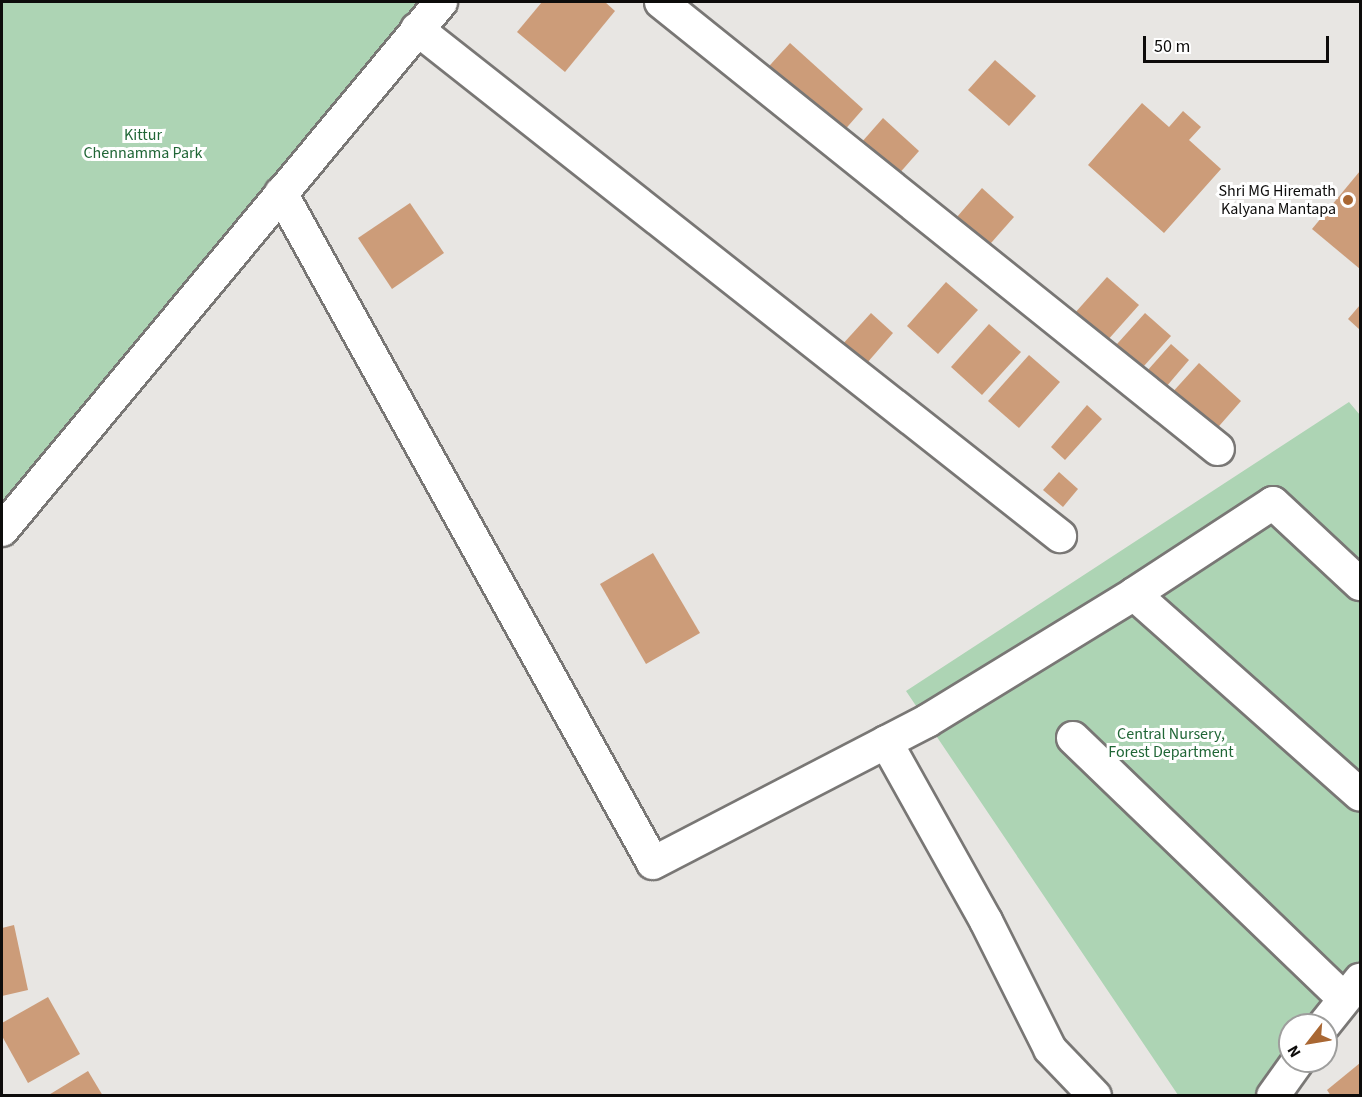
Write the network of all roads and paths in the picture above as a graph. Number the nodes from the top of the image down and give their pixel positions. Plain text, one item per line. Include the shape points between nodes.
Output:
1 (441, 2) edge
2 (661, 2) edge
3 (417, 29) junction
4 (281, 193) junction
5 (1218, 449) dead end
6 (2, 530) edge
7 (1060, 536) dead end
8 (1360, 584) edge
9 (1134, 594) junction
10 (1073, 738) dead end
11 (885, 742) junction
12 (1360, 795) edge
13 (1352, 989) edge
14 (1333, 1013) edge
15 (1289, 1073) edge
16 (1095, 1095) edge
17 (1273, 1095) edge

1 - 3 street
2 - 5 street
3 - 4 street
3 - 7 street
4 - 6 street
4 - 11 street via 653,863
8 - 9 street via 1273,503
9 - 11 street
9 - 12 street
10 - 13 street
11 - 16 street via 986,921 1050,1049
13 - 14 street
15 - 17 street

